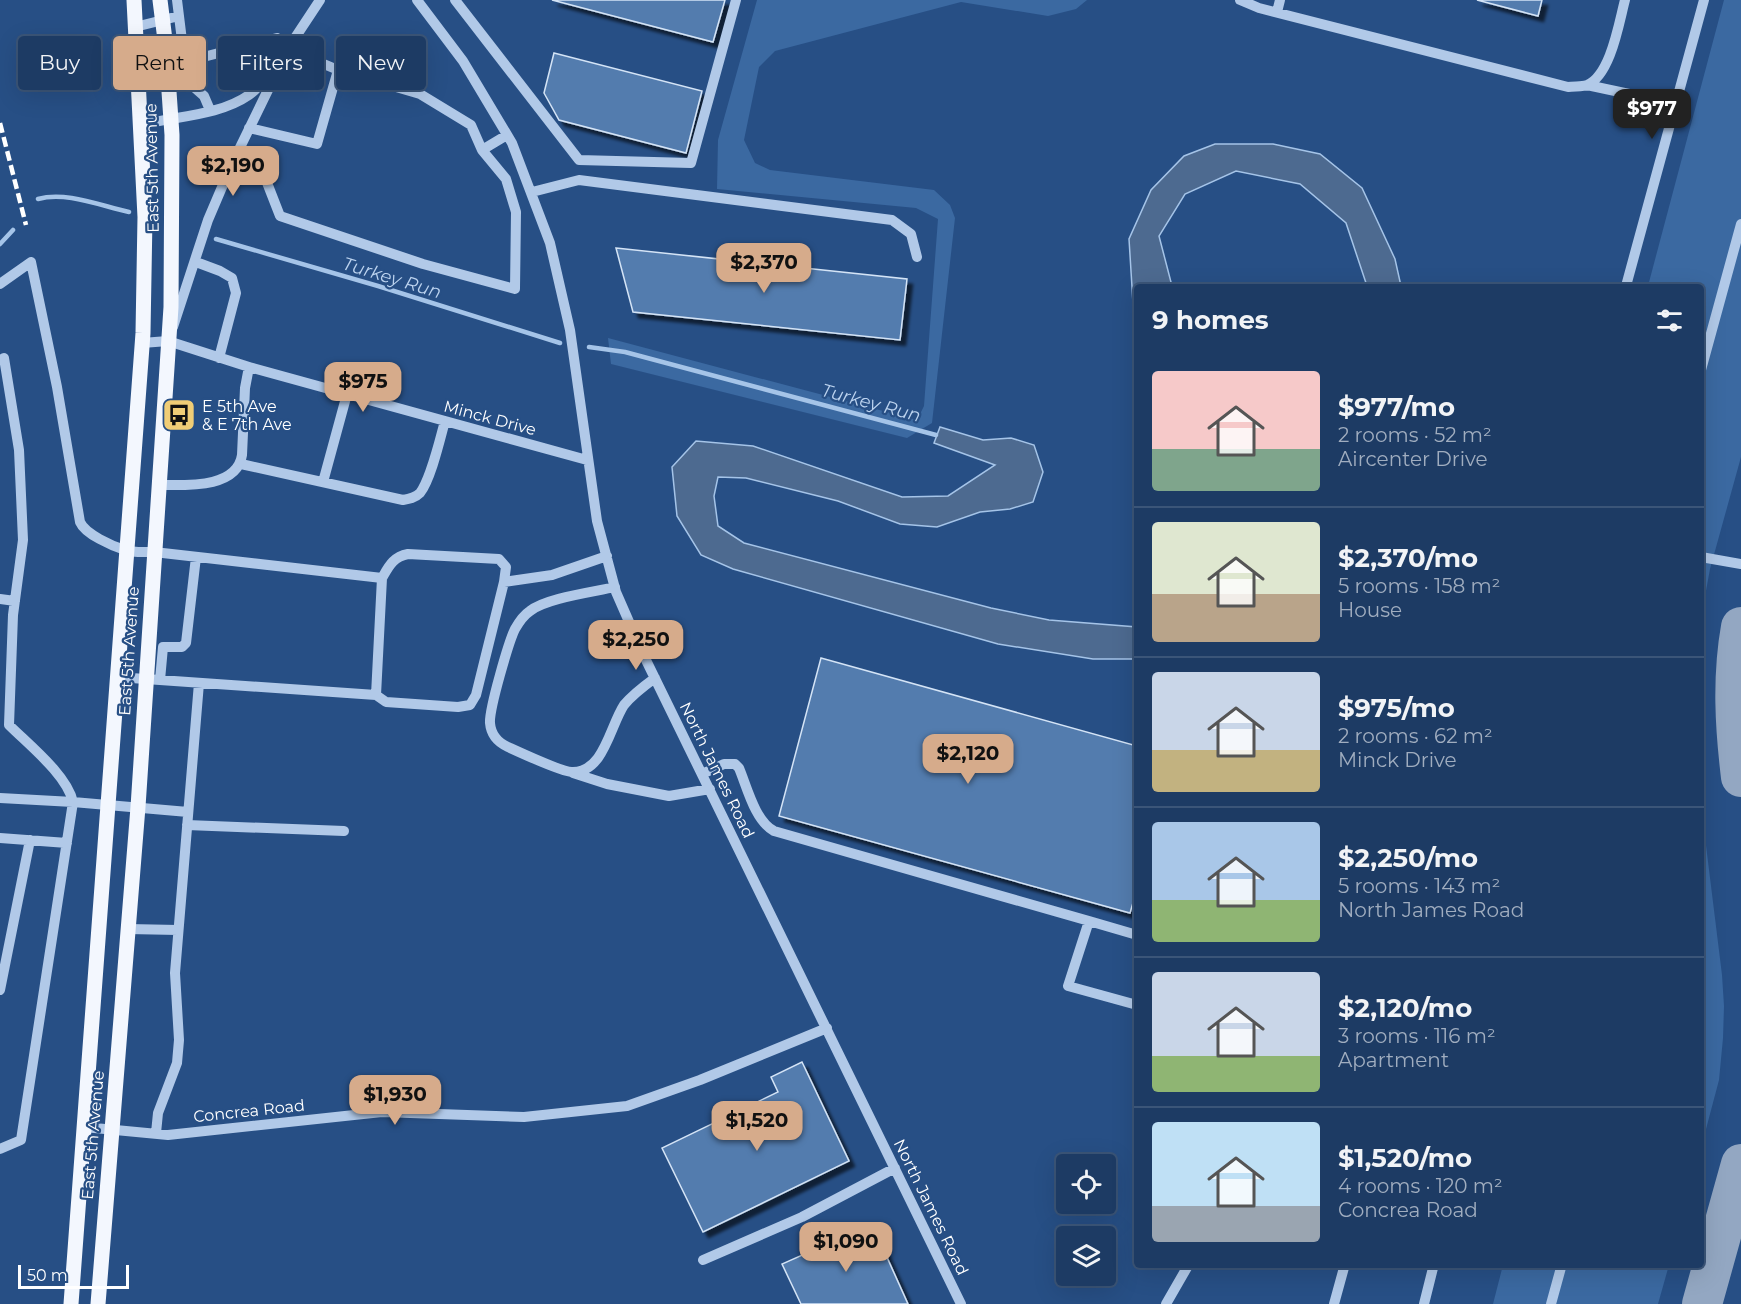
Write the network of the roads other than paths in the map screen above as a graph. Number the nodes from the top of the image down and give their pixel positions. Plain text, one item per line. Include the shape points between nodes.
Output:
1 (134, 0) edge
2 (160, 0) edge
3 (177, 0) edge
4 (320, 0) edge
5 (417, 0) edge
6 (455, 0) edge
7 (736, 0) edge
8 (1240, 0) edge
9 (1280, 0) edge
10 (1625, 0) edge
11 (1704, 0) edge
12 (1276, 12) junction
13 (179, 16) junction
14 (162, 19) junction
15 (135, 27) junction
16 (181, 36) edge
17 (296, 36) edge
18 (336, 77) edge
19 (1587, 85) junction
20 (197, 90) edge
21 (254, 90) edge
22 (268, 90) edge
23 (406, 90) edge
24 (1676, 104) junction
25 (210, 110) junction
26 (171, 117) junction
27 (141, 124) junction
28 (249, 128) junction
29 (507, 135) junction
30 (482, 150) junction
31 (579, 160) junction
32 (231, 165) junction
33 (579, 180) junction
34 (532, 192) junction
35 (1741, 224) edge
36 (917, 257) dead end
37 (196, 262) junction
38 (0, 284) edge
39 (1627, 284) edge
40 (168, 341) junction
41 (142, 343) junction
42 (219, 358) junction
43 (1704, 359) edge
44 (0, 360) edge
45 (249, 367) junction
46 (347, 394) junction
47 (445, 421) junction
48 (587, 460) junction
49 (241, 464) junction
50 (323, 482) junction
51 (159, 485) junction
52 (126, 551) junction
53 (154, 552) junction
54 (607, 556) junction
55 (196, 557) junction
56 (1704, 558) edge
57 (1741, 564) edge
58 (382, 578) junction
59 (504, 582) junction
60 (615, 587) junction
61 (0, 599) edge
62 (15, 601) junction
63 (117, 676) junction
64 (655, 678) junction
65 (153, 680) junction
66 (199, 683) junction
67 (376, 696) junction
68 (572, 773) junction
69 (702, 774) junction
70 (710, 789) junction
71 (0, 798) edge
72 (73, 802) junction
73 (107, 805) junction
74 (138, 807) junction
75 (189, 812) junction
76 (187, 825) junction
77 (344, 831) dead end
78 (0, 838) edge
79 (30, 840) junction
80 (67, 843) junction
81 (1089, 921) junction
82 (128, 929) junction
83 (178, 930) junction
84 (1134, 934) edge
85 (0, 990) edge
86 (1134, 1004) edge
87 (826, 1028) junction
88 (84, 1126) junction
89 (111, 1129) junction
90 (156, 1133) junction
91 (0, 1149) edge
92 (895, 1168) junction
93 (703, 1260) dead end
94 (1187, 1268) edge
95 (1344, 1268) edge
96 (1433, 1268) edge
97 (1561, 1268) edge
98 (71, 1304) edge
99 (98, 1304) edge
100 (961, 1304) edge
101 (1166, 1304) edge
102 (1334, 1304) edge
103 (1424, 1304) edge
104 (1551, 1304) edge

1 - 15 main road, East 5th Avenue
2 - 14 main road, East 5th Avenue
3 - 13 street
4 - 17 street
5 - 29 street, North James Road via 463,61
6 - 31 street
7 - 31 street via 692,163
8 - 12 street
9 - 12 street
10 - 19 street via 1612,50 1601,73
11 - 24 street
12 - 19 street via 1568,87
13 - 14 street
13 - 16 street
14 - 15 street
14 - 26 main road, East 5th Avenue
15 - 27 main road, East 5th Avenue
18 - 28 street via 317,144
19 - 24 street
20 - 25 street
21 - 25 street via 235,102
22 - 28 street
23 - 30 street via 471,125
24 - 39 street
25 - 26 street
26 - 27 street
26 - 40 main road, East 5th Avenue
27 - 41 main road, East 5th Avenue via 145,217
28 - 32 street
29 - 30 street
29 - 34 street, North James Road
30 - 32 street via 506,179 516,212 515,289 423,264 280,216 264,175
31 - 33 street
32 - 37 street
33 - 34 street
33 - 36 street via 892,220 912,234
34 - 48 street, North James Road via 550,243 570,330
35 - 43 street
37 - 40 street
37 - 42 street via 232,278 236,293
38 - 52 street via 31,262 80,522 88,533
40 - 41 street, Minck Drive
40 - 42 street, Minck Drive
40 - 51 main road, East 5th Avenue
41 - 52 main road, East 5th Avenue
42 - 45 street, Minck Drive
44 - 62 street via 4,358 19,450 23,540
45 - 46 street, Minck Drive
45 - 49 street
46 - 47 street, Minck Drive
46 - 50 street
47 - 48 street, Minck Drive
47 - 50 street via 424,485 411,499
48 - 54 street, North James Road
49 - 50 street
49 - 51 street via 224,478 196,485
51 - 53 main road, East 5th Avenue
52 - 53 street
52 - 63 main road, East 5th Avenue
53 - 55 street
53 - 65 main road, East 5th Avenue
54 - 59 street via 552,575
54 - 60 street, North James Road
55 - 58 street
55 - 65 street via 186,642 182,647 163,647
56 - 57 street
58 - 59 street via 391,562 408,554 499,559 506,567
58 - 67 street
59 - 67 street via 476,696 470,705 396,703
60 - 64 street, North James Road
60 - 68 street via 531,609 514,631 491,707 492,734 499,742
61 - 62 street
62 - 72 street via 9,725 70,790
63 - 65 street
63 - 73 main road, East 5th Avenue
64 - 68 street via 623,707 596,760
64 - 69 street, North James Road
65 - 66 street
65 - 74 main road, East 5th Avenue
66 - 67 street
66 - 75 street
68 - 70 street via 669,796
69 - 70 street, North James Road
69 - 81 street via 724,764 735,764 759,815 774,831
70 - 87 street, North James Road
71 - 72 street
72 - 73 street
72 - 80 street
73 - 74 street
73 - 88 main road, East 5th Avenue
74 - 75 street
74 - 82 main road, East 5th Avenue
75 - 76 street
76 - 77 street
76 - 83 street
78 - 79 street
79 - 80 street
79 - 85 street
80 - 91 street via 21,1140
81 - 84 street
81 - 86 street via 1068,986
82 - 83 street
82 - 89 main road, East 5th Avenue
83 - 90 street via 177,1063 158,1113
87 - 90 street, Concrea Road via 627,1106 524,1117 382,1112 168,1135
87 - 92 street, North James Road
88 - 89 street, Concrea Road
88 - 98 main road, East 5th Avenue
89 - 90 street, Concrea Road
89 - 99 main road, East 5th Avenue
92 - 93 street via 802,1217
92 - 100 street, North James Road
94 - 101 street
95 - 102 street
96 - 103 street
97 - 104 street

